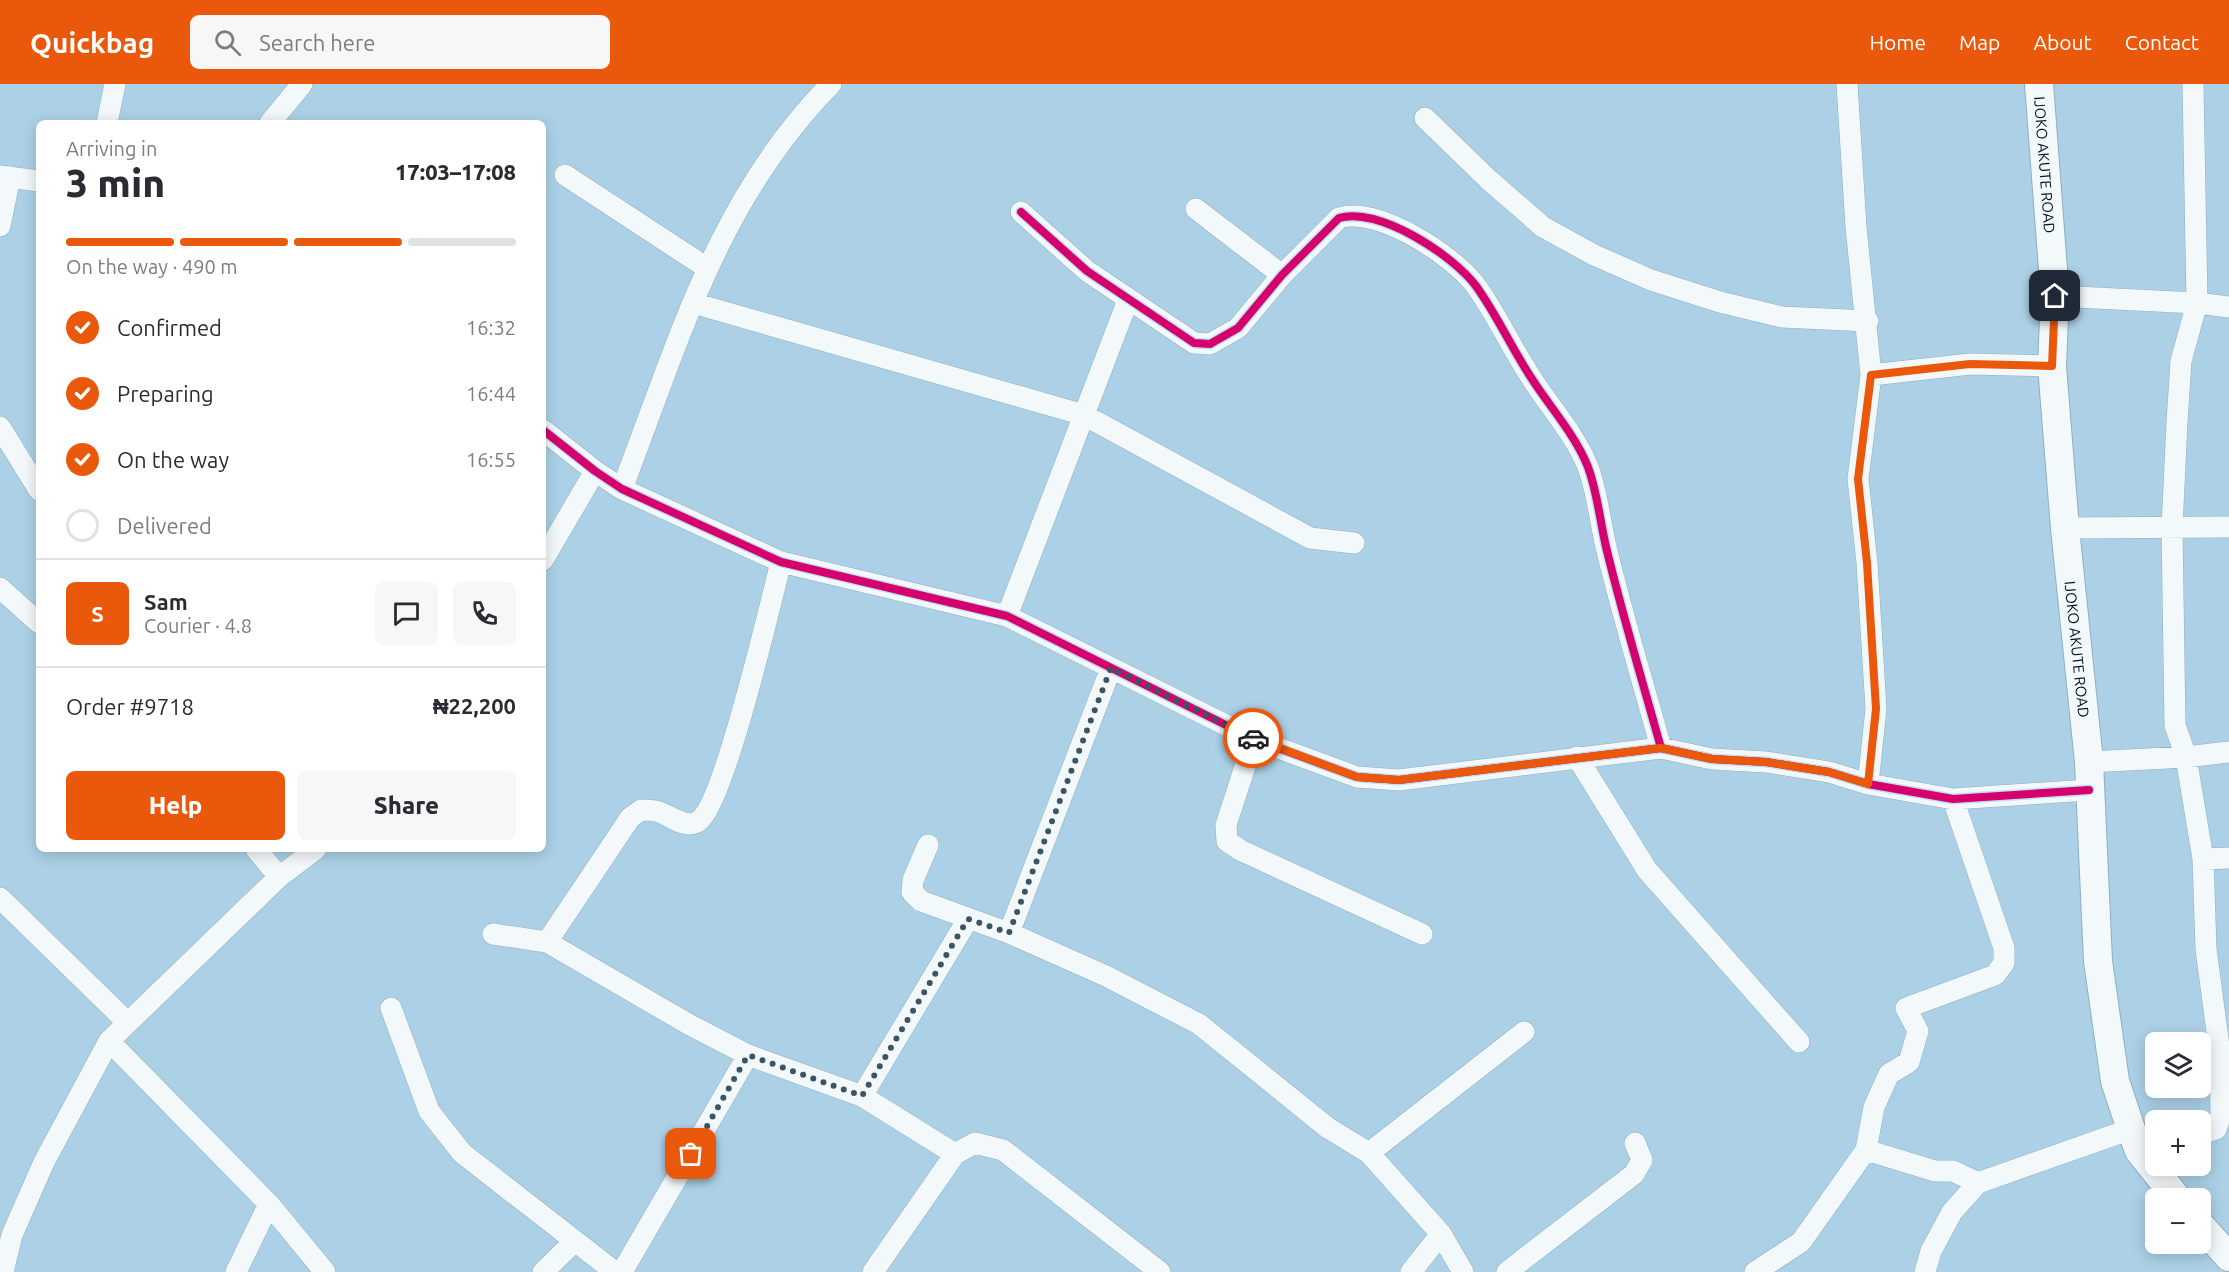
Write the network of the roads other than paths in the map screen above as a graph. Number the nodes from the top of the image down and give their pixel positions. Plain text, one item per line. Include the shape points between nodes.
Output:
1 (115, 84) edge
2 (302, 84) edge
3 (1847, 84) edge
4 (2039, 84) edge
5 (2193, 84) edge
6 (822, 87) edge
7 (1425, 118) dead end
8 (108, 120) edge
9 (272, 120) edge
10 (565, 175) dead end
11 (5, 176) edge
12 (36, 181) edge
13 (1197, 209) dead end
14 (1021, 213) dead end
15 (0, 226) edge
16 (707, 268) junction
17 (1282, 275) junction
18 (2055, 296) junction
19 (1128, 300) junction
20 (693, 303) junction
21 (2197, 303) junction
22 (2229, 307) edge
23 (1868, 321) junction
24 (2052, 366) junction
25 (1871, 375) junction
26 (1084, 415) junction
27 (0, 427) edge
28 (546, 432) edge
29 (595, 471) junction
30 (36, 485) edge
31 (622, 489) junction
32 (2229, 527) edge
33 (2065, 528) junction
34 (2172, 528) junction
35 (1354, 543) dead end
36 (546, 555) edge
37 (781, 562) junction
38 (0, 588) edge
39 (1007, 616) junction
40 (36, 620) edge
41 (1111, 668) junction
42 (1254, 739) junction
43 (1661, 748) junction
44 (2229, 752) edge
45 (1577, 757) junction
46 (2186, 757) junction
47 (2089, 776) junction
48 (1868, 784) junction
49 (1953, 799) junction
50 (928, 845) dead end
51 (258, 852) edge
52 (312, 852) edge
53 (2229, 858) edge
54 (2203, 859) junction
55 (279, 877) junction
56 (0, 898) edge
57 (968, 919) junction
58 (1009, 933) junction
59 (493, 934) dead end
60 (1422, 934) dead end
61 (547, 942) junction
62 (391, 1008) dead end
63 (128, 1023) junction
64 (1524, 1032) dead end
65 (109, 1041) junction
66 (1799, 1042) dead end
67 (748, 1055) junction
68 (862, 1096) junction
69 (2211, 1131) edge
70 (2142, 1142) edge
71 (1635, 1143) dead end
72 (1866, 1150) junction
73 (1369, 1153) junction
74 (955, 1154) junction
75 (1978, 1182) junction
76 (2171, 1188) edge
77 (269, 1204) junction
78 (6, 1230) edge
79 (1441, 1234) junction
80 (2211, 1237) edge
81 (574, 1242) junction
82 (2229, 1257) edge
83 (3, 1272) edge
84 (236, 1272) edge
85 (325, 1272) edge
86 (543, 1272) edge
87 (615, 1272) edge
88 (622, 1272) edge
89 (873, 1272) edge
90 (1160, 1272) edge
91 (1411, 1272) edge
92 (1463, 1272) edge
93 (1507, 1272) edge
94 (1755, 1272) edge
95 (1925, 1272) edge

1 - 8 street
2 - 9 street
3 - 23 street via 1856,227
4 - 18 main road, IJOKO AKUTE ROAD
5 - 21 street
6 - 16 street via 773,150 737,206
7 - 23 street via 1543,227 1594,255 1651,280 1730,304 1782,316
10 - 16 street
11 - 12 street
11 - 15 street
13 - 17 street
14 - 19 street via 1087,271
16 - 20 street
17 - 19 street via 1238,328 1210,344 1194,344
17 - 43 street via 1340,218 1363,215 1432,248 1475,286 1587,465
18 - 21 street
18 - 24 main road, IJOKO AKUTE ROAD
19 - 26 street
20 - 26 street
20 - 31 street
21 - 22 street
21 - 34 street via 2181,361
23 - 25 street
24 - 25 street via 1970,364
24 - 33 main road, IJOKO AKUTE ROAD
25 - 48 street via 1858,479 1876,709
26 - 35 street via 1310,538
26 - 39 street
27 - 30 street
28 - 29 street
29 - 31 street
29 - 36 street
31 - 37 street
32 - 34 street
33 - 34 street
33 - 47 main road, IJOKO AKUTE ROAD
34 - 46 street via 2175,725
37 - 39 street
37 - 61 street via 732,747 706,815 696,823 684,824 657,811 641,810 630,818
38 - 40 street
39 - 41 street
41 - 42 street
41 - 58 street
42 - 45 street via 1357,777 1399,780
42 - 60 street via 1226,825 1227,841
43 - 45 street
43 - 48 street via 1712,759 1829,772
44 - 46 street
45 - 66 street via 1647,870
46 - 47 street
46 - 54 street
47 - 49 street
47 - 70 main road, IJOKO AKUTE ROAD via 2098,961 2115,1081
48 - 49 street
49 - 72 street via 2004,948 2004,963 1995,975 1906,1008 1918,1031 1909,1062 1888,1074
50 - 57 street via 912,892 921,901
51 - 55 street
52 - 55 street
53 - 54 street
54 - 69 street via 2206,949 2220,1054 2221,1115 2216,1129
55 - 63 street
56 - 63 street
57 - 58 street
57 - 68 street
58 - 73 street via 1106,976 1199,1024 1328,1128
59 - 61 street
61 - 67 street
62 - 81 street via 429,1111 462,1154
63 - 65 street
64 - 73 street
65 - 77 street
65 - 78 street
67 - 68 street
67 - 88 street
68 - 74 street
70 - 75 street
70 - 76 main road, IJOKO AKUTE ROAD
71 - 93 street via 1642,1160 1634,1174
72 - 75 street via 1935,1171 1953,1171
72 - 94 street via 1801,1242
73 - 79 street
74 - 89 street
74 - 90 street via 975,1143 1003,1150
75 - 95 street via 1952,1212 1931,1251
77 - 84 street
77 - 85 street
78 - 83 street
79 - 91 street
79 - 92 street
80 - 82 main road
81 - 86 street
81 - 87 street

